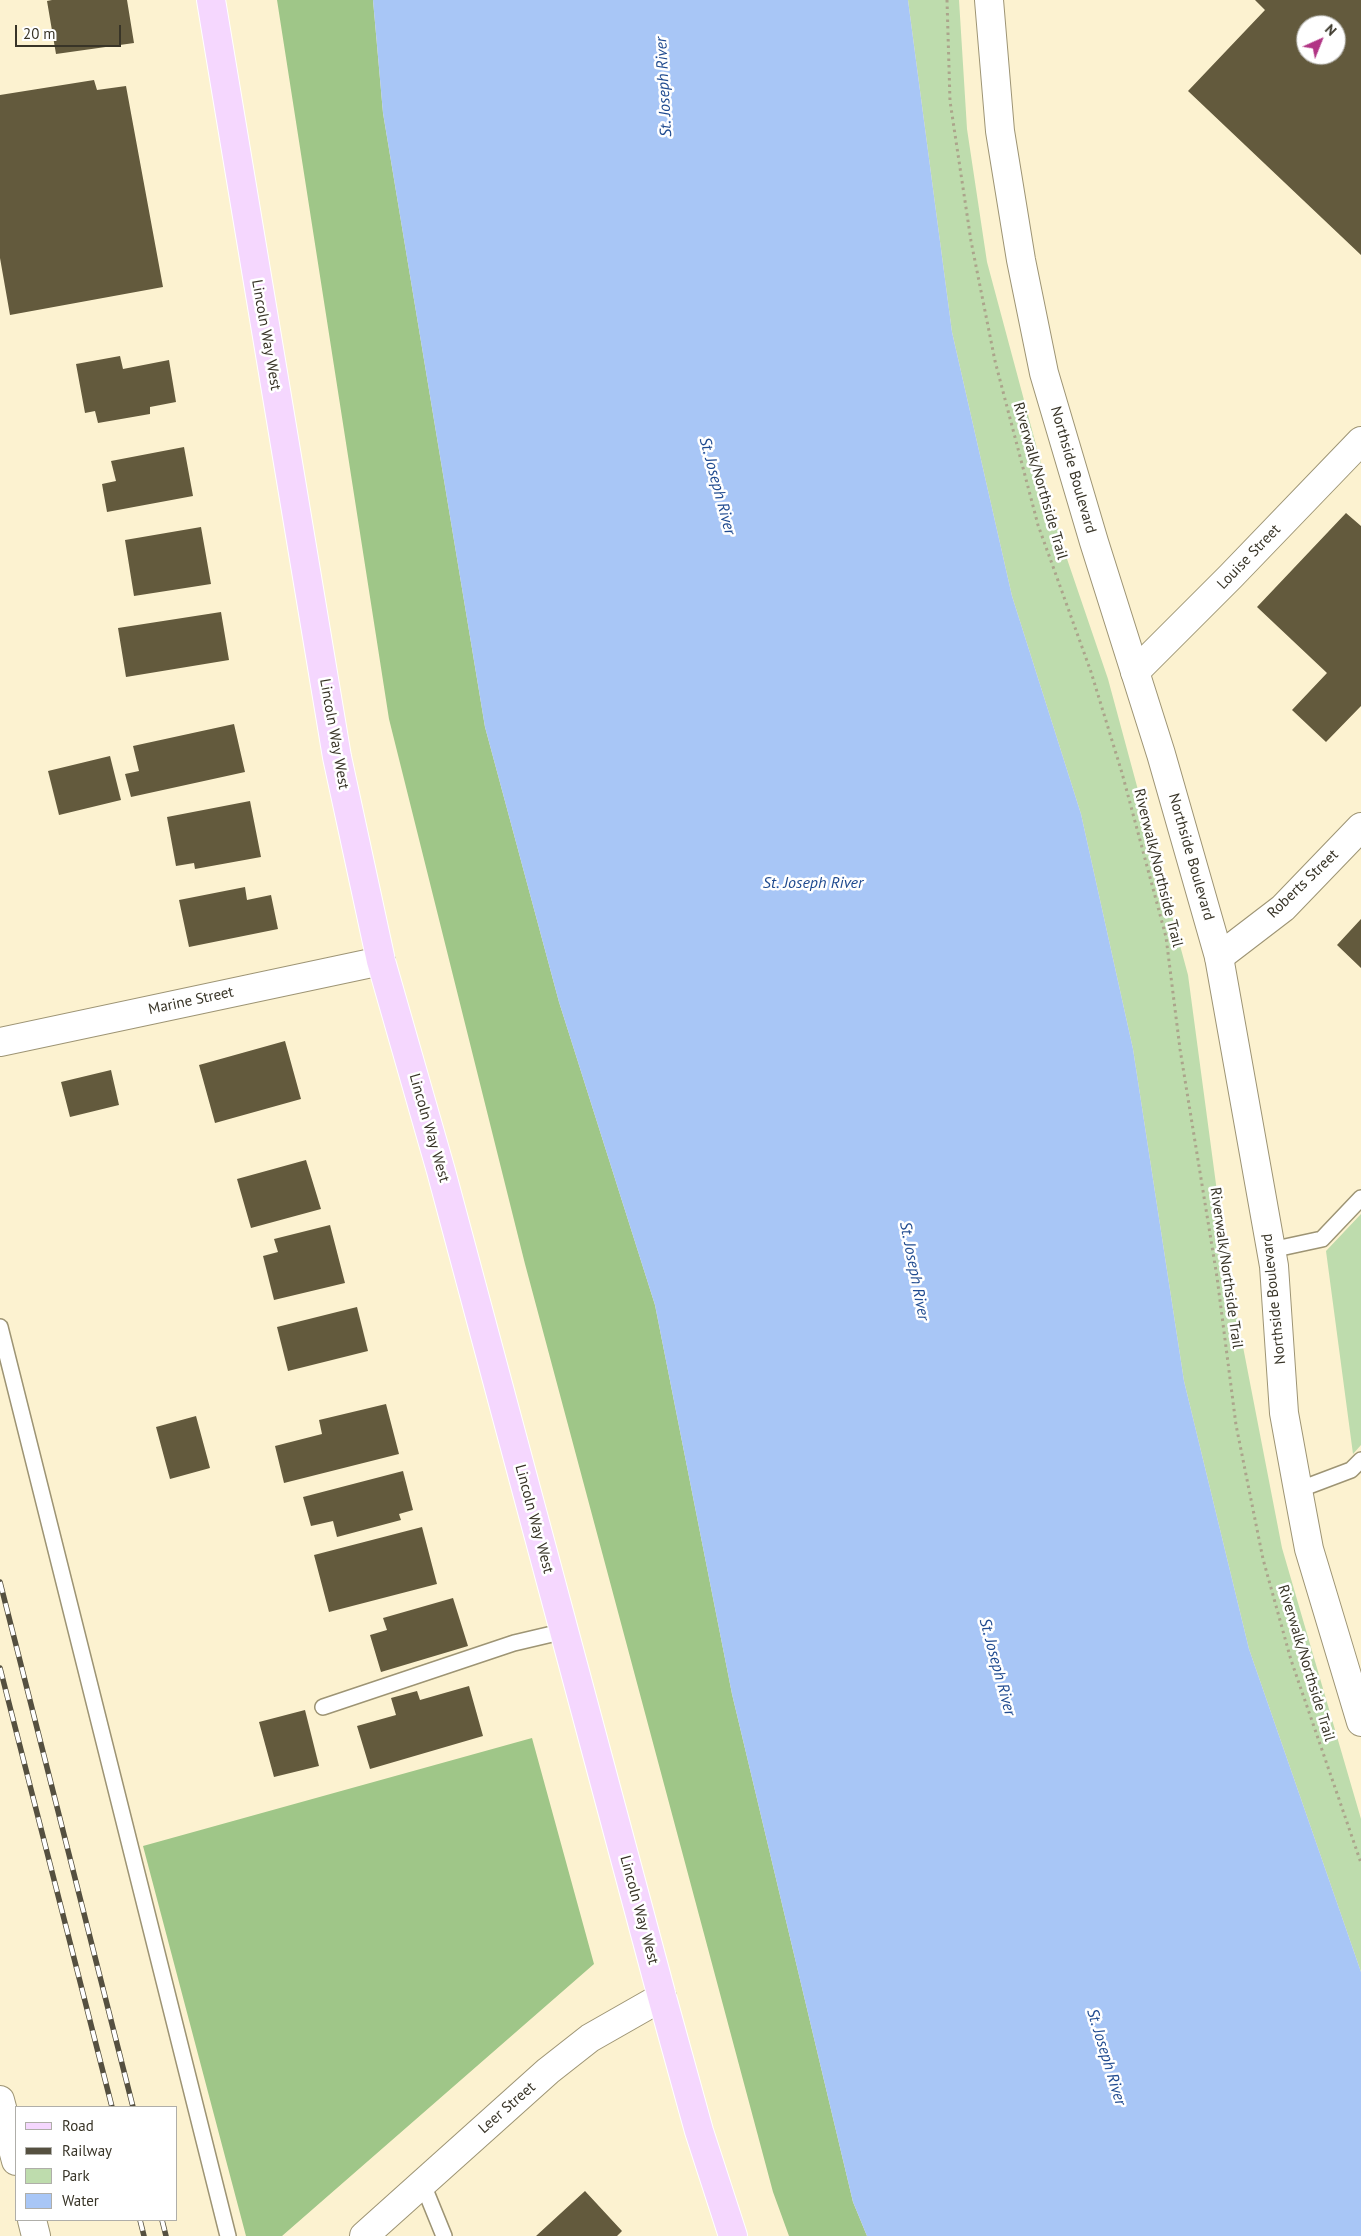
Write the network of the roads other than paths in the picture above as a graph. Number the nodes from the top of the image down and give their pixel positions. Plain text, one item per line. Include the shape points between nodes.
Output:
1 (211, 0) edge
2 (989, 0) edge
3 (1361, 441) edge
4 (1135, 672) junction
5 (1361, 827) edge
6 (1219, 957) junction
7 (381, 960) junction
8 (0, 1042) edge
9 (1361, 1198) edge
10 (1271, 1250) junction
11 (0, 1327) edge
12 (1361, 1460) edge
13 (1298, 1490) junction
14 (564, 1631) junction
15 (322, 1707) dead end
16 (1361, 1722) edge
17 (662, 1997) junction
18 (0, 2100) edge
19 (15, 2157) edge
20 (422, 2182) junction
21 (32, 2221) edge
22 (36, 2236) edge
23 (228, 2236) edge
24 (364, 2236) edge
25 (444, 2236) edge
26 (733, 2236) edge

1 - 7 main road, Lincoln Way West via 337,757
2 - 4 street, Northside Boulevard via 1001,137 1044,373
3 - 4 street, Louise Street
4 - 6 street, Northside Boulevard
5 - 6 street, Roberts Street via 1283,908
6 - 10 street, Northside Boulevard
7 - 8 street, Marine Street
7 - 14 main road, Lincoln Way West
9 - 10 lane via 1322,1239
10 - 13 street, Northside Boulevard via 1284,1413
11 - 23 lane
12 - 13 lane via 1351,1470
13 - 16 street, Northside Boulevard via 1309,1549
14 - 15 lane via 514,1643
14 - 17 main road, Lincoln Way West
17 - 20 street, Leer Street via 590,2038
17 - 26 main road, Lincoln Way West via 699,2131
18 - 19 street
20 - 24 street, Leer Street
20 - 25 lane
21 - 22 street

